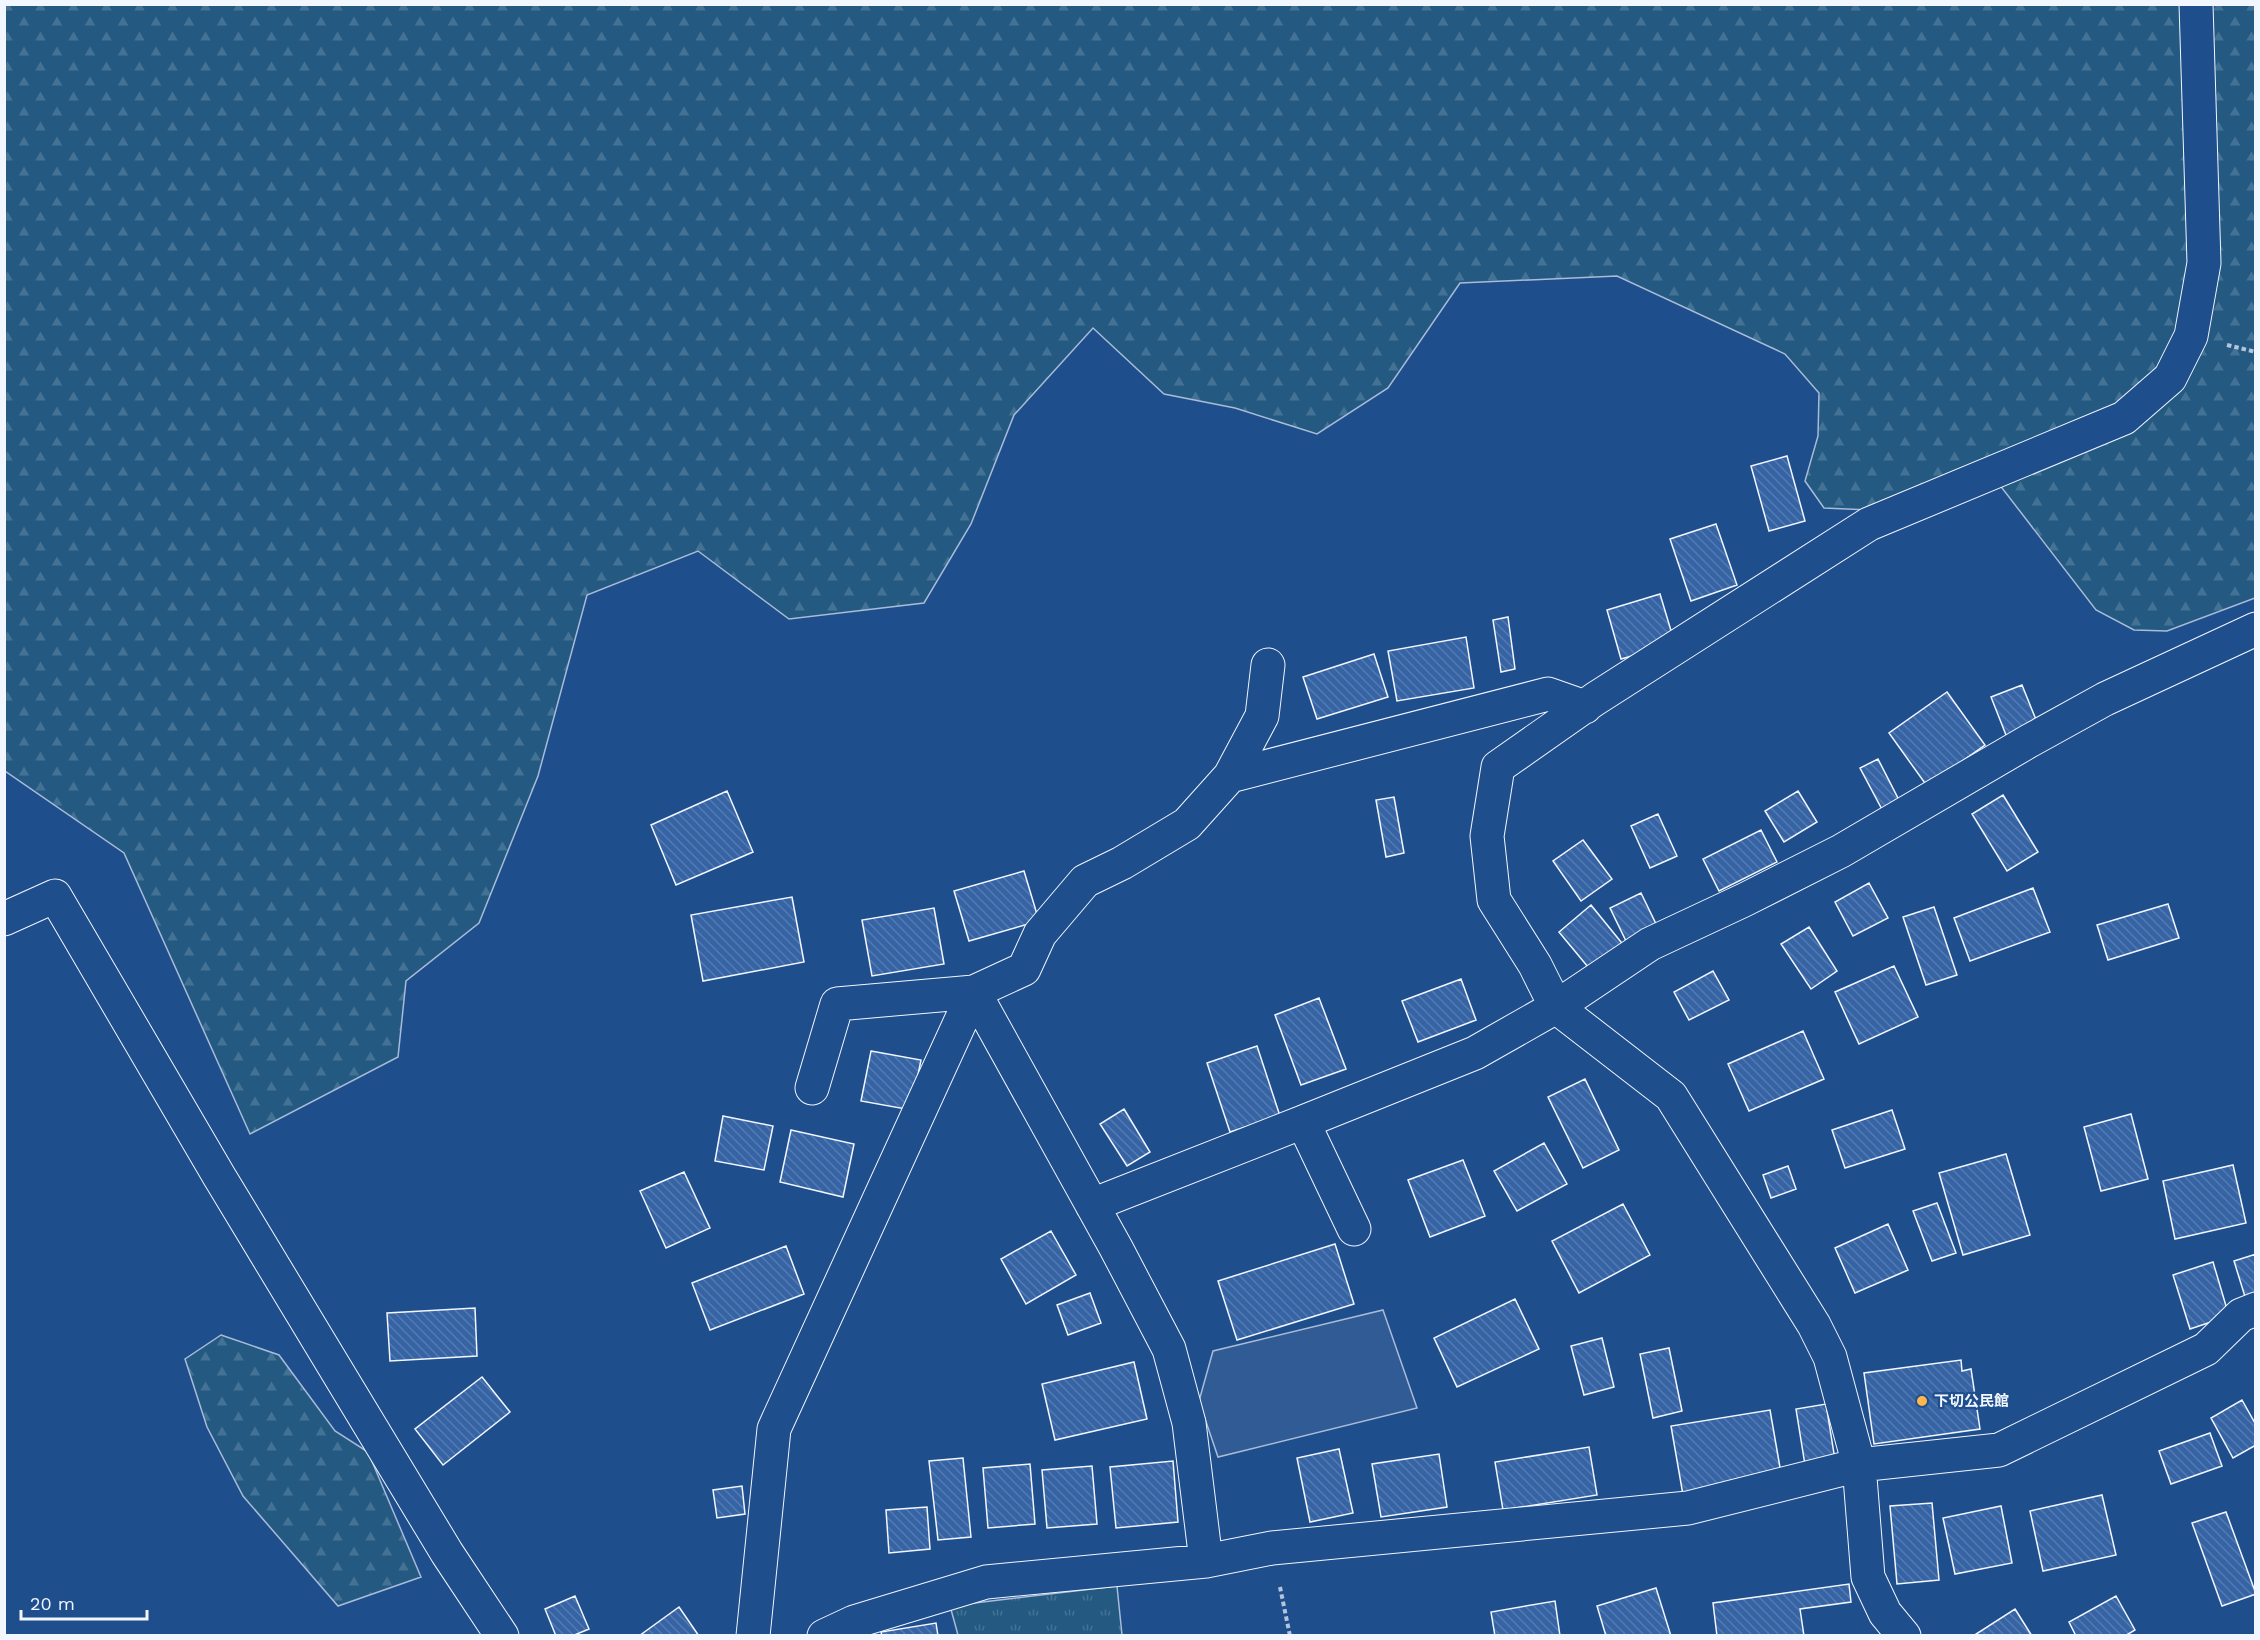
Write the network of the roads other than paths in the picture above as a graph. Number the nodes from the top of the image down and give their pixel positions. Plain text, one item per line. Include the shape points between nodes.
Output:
1 (2196, 4) edge
2 (2256, 628) edge
3 (1268, 665) dead end
4 (1585, 706) junction
5 (1230, 776) junction
6 (4, 919) edge
7 (974, 992) junction
8 (1556, 1007) junction
9 (812, 1088) dead end
10 (1303, 1122) junction
11 (1092, 1205) junction
12 (1354, 1229) dead end
13 (2256, 1309) edge
14 (1859, 1465) junction
15 (1206, 1561) junction
16 (502, 1635) edge
17 (753, 1635) edge
18 (824, 1635) edge
19 (1904, 1635) edge

1 - 4 street via 2204,263 2191,336 2170,378 2124,418 1869,524
2 - 8 street via 2105,699 1841,851 1650,944
3 - 5 street via 1262,716
4 - 5 street via 1548,694
4 - 8 street via 1498,767 1487,836 1494,900
5 - 7 street via 1187,824 1085,881 1040,934 1024,969
6 - 16 street via 55,897 441,1543
7 - 9 street via 837,1004
7 - 11 street
7 - 17 street via 774,1430
8 - 10 street via 1475,1053
8 - 14 street via 1671,1096 1814,1325 1830,1357
10 - 11 street
10 - 12 street
11 - 15 street via 1169,1349 1189,1423
13 - 14 street via 2241,1315 2206,1349 1999,1450
14 - 15 street via 1688,1508 1272,1548
14 - 19 street via 1868,1577 1885,1613
15 - 18 street via 986,1582 854,1622

